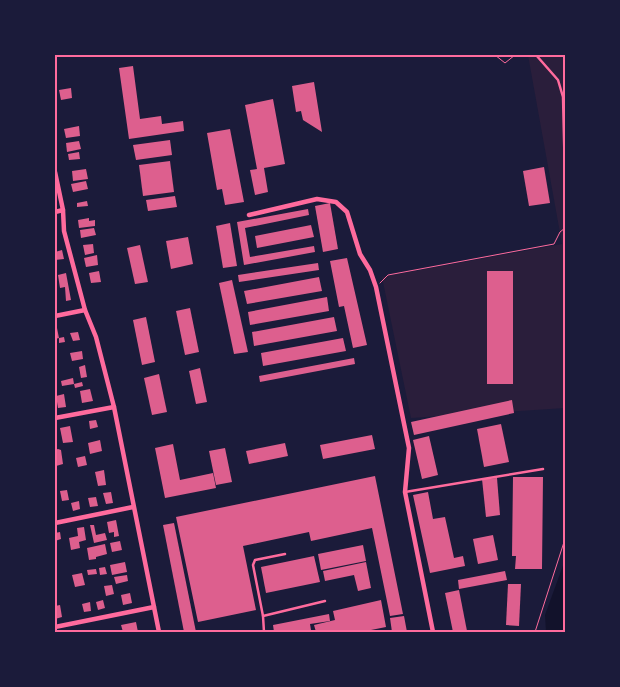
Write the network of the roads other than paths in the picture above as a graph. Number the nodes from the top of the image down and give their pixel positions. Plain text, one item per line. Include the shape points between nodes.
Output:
1 (536, 55) edge
2 (55, 172) edge
3 (565, 178) edge
4 (63, 210) junction
5 (55, 212) edge
6 (249, 214) dead end
7 (85, 310) junction
8 (55, 316) edge
9 (114, 407) junction
10 (55, 418) edge
11 (544, 469) dead end
12 (405, 492) junction
13 (133, 507) junction
14 (55, 523) edge
15 (285, 554) dead end
16 (325, 601) dead end
17 (154, 607) junction
18 (263, 616) junction
19 (55, 627) edge
20 (159, 632) edge
21 (264, 632) edge
22 (433, 632) edge

1 - 3 lane via 558,80 563,97
2 - 4 street
4 - 5 street
4 - 7 street via 64,231
6 - 12 street via 317,198 336,202 347,212 360,254 376,287 409,448
7 - 8 street
7 - 9 street via 96,337
9 - 10 street
9 - 13 street
11 - 12 lane
12 - 22 street
13 - 14 street
13 - 17 street
15 - 18 lane via 255,560 252,565
16 - 18 lane
17 - 19 street
17 - 20 street
18 - 21 lane

